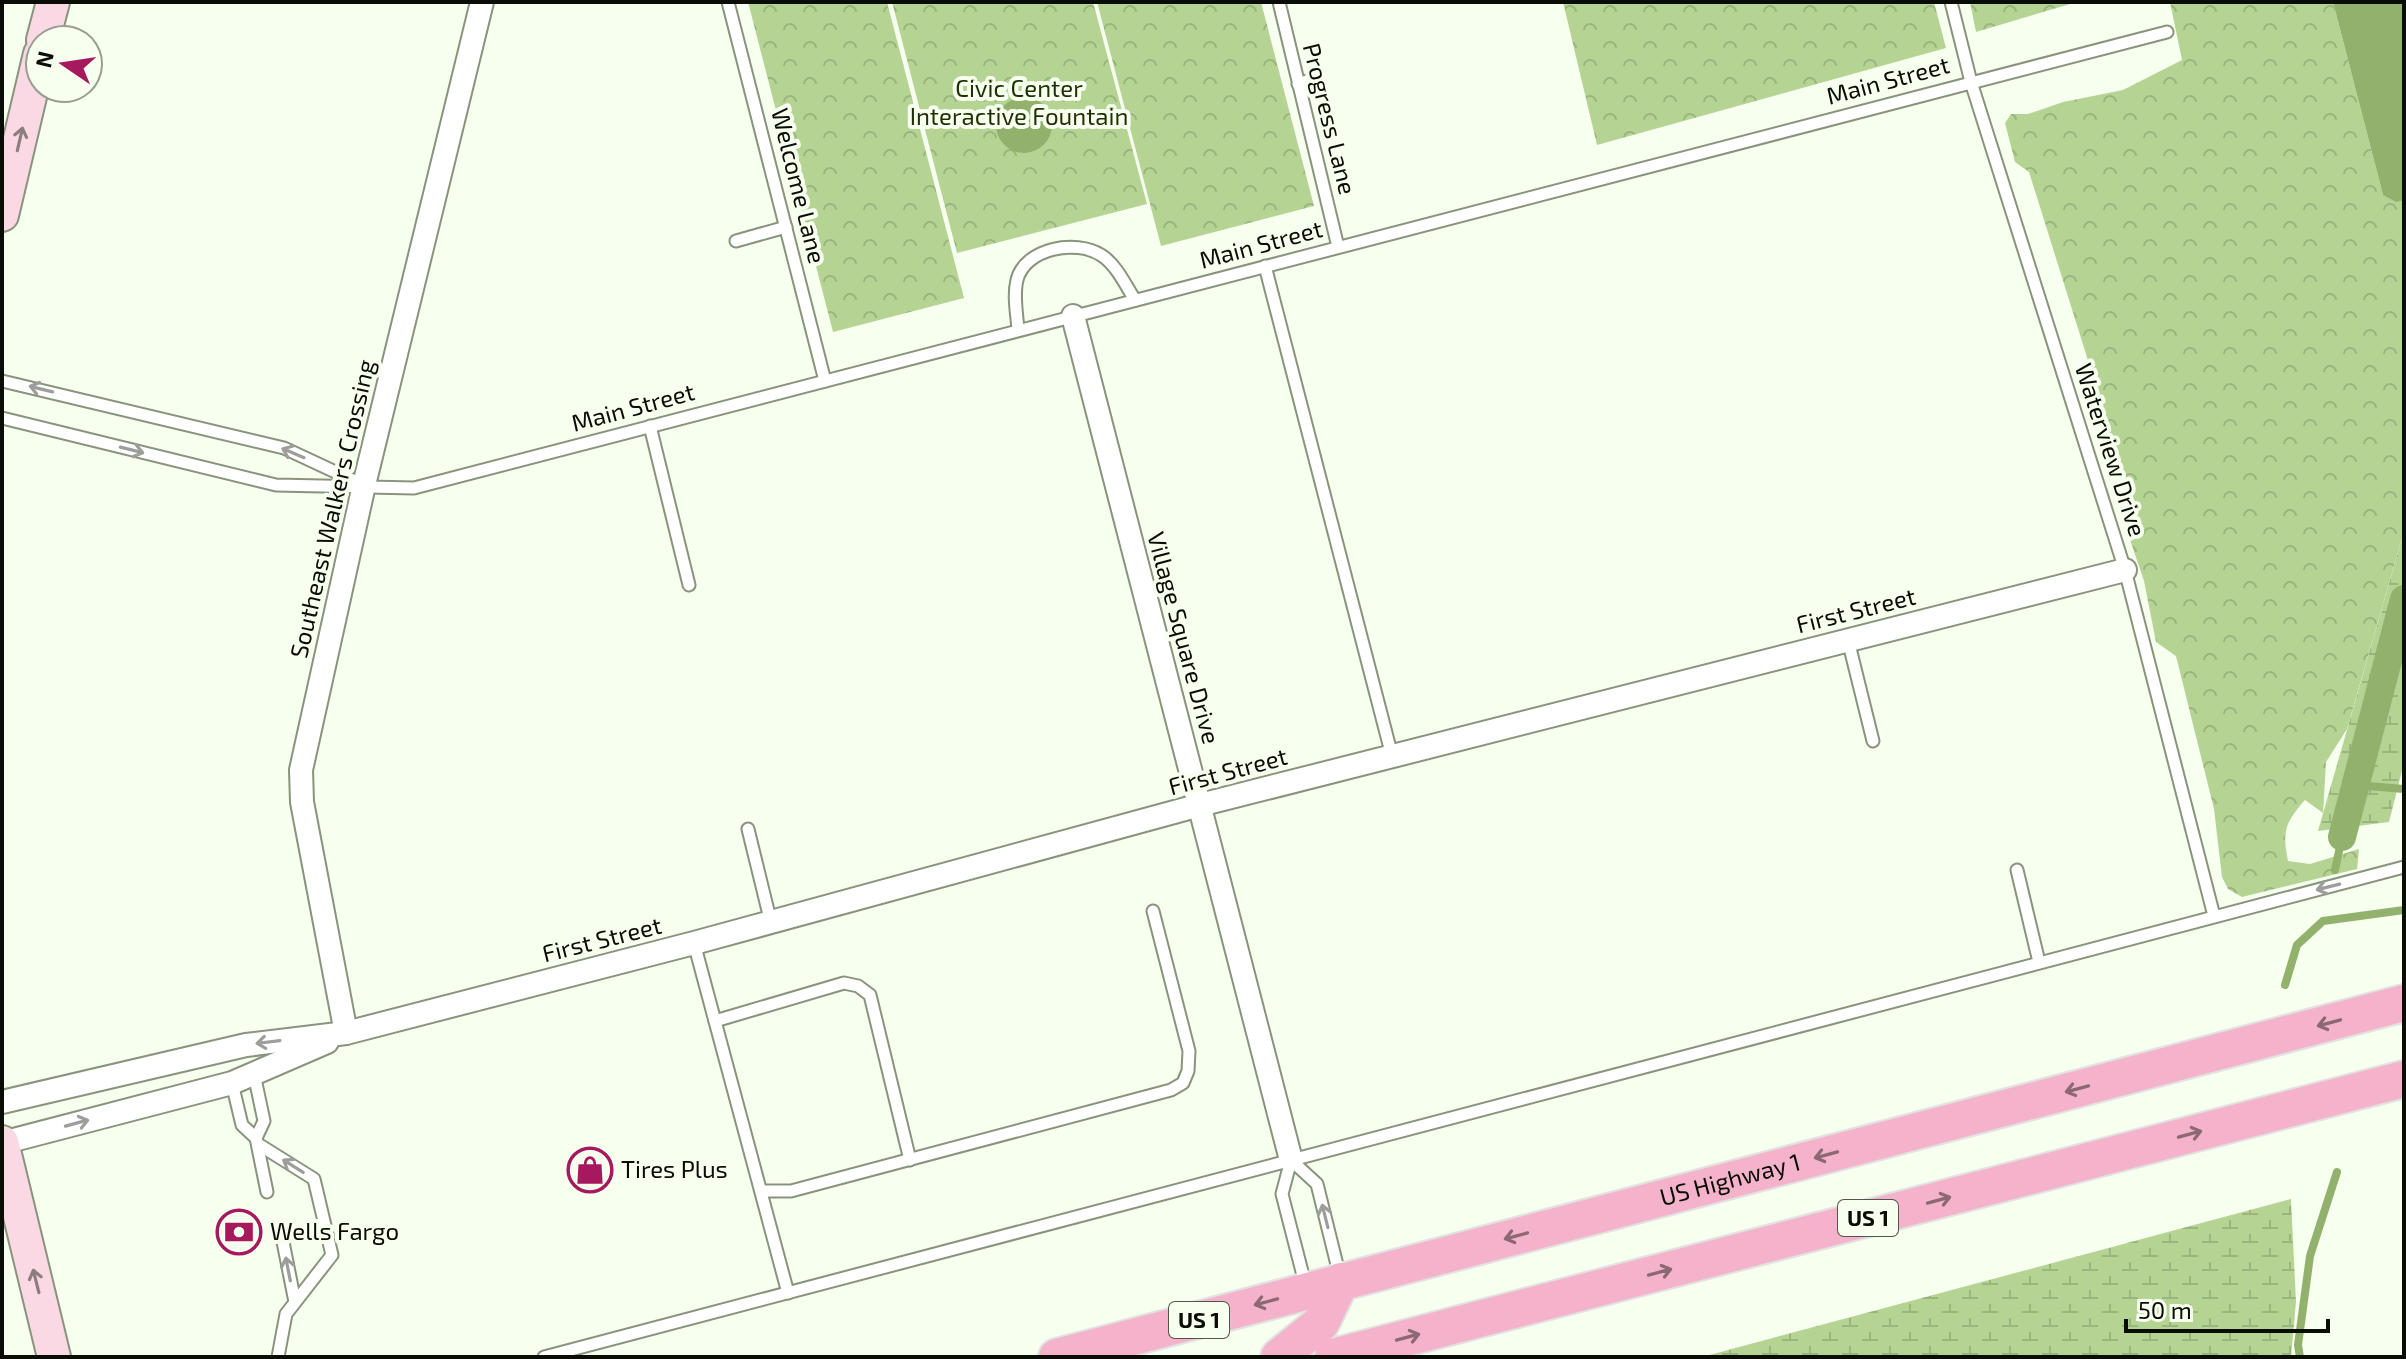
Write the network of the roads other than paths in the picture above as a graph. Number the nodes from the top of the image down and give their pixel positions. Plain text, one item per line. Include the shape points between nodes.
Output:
1 (53, 2) edge
2 (482, 2) edge
3 (728, 2) edge
4 (1279, 2) edge
5 (1951, 2) edge
6 (47, 24) edge
7 (2167, 32) dead end
8 (1316, 78) dead end
9 (1971, 82) junction
10 (1298, 84) junction
11 (28, 104) edge
12 (2, 215) edge
13 (786, 227) junction
14 (736, 241) dead end
15 (1338, 247) junction
16 (1265, 266) junction
17 (1135, 300) junction
18 (1073, 316) junction
19 (1018, 330) junction
20 (2, 381) edge
21 (825, 381) junction
22 (2, 418) edge
23 (650, 426) junction
24 (364, 485) junction
25 (2125, 570) junction
26 (689, 585) dead end
27 (1848, 640) junction
28 (1873, 741) dead end
29 (1392, 756) junction
30 (1200, 805) junction
31 (748, 829) dead end
32 (2404, 867) edge
33 (2017, 870) dead end
34 (1153, 911) dead end
35 (2214, 916) junction
36 (771, 923) junction
37 (694, 943) junction
38 (2039, 962) junction
39 (2404, 1003) edge
40 (715, 1021) junction
41 (346, 1033) junction
42 (254, 1074) junction
43 (2404, 1079) edge
44 (232, 1083) junction
45 (2, 1102) edge
46 (257, 1141) junction
47 (2, 1143) edge
48 (910, 1160) junction
49 (1291, 1160) junction
50 (761, 1191) junction
51 (267, 1192) dead end
52 (282, 1237) dead end
53 (1341, 1281) junction
54 (1307, 1291) junction
55 (788, 1293) junction
56 (295, 1302) junction
57 (54, 1357) edge
58 (278, 1357) edge
59 (544, 1357) edge
60 (1057, 1357) edge
61 (1279, 1357) edge
62 (1333, 1357) edge

1 - 6 main road
2 - 24 street, Southeast Walkers Crossing
3 - 13 lane, Welcome Lane
4 - 10 lane, Progress Lane
5 - 9 lane, Waterview Drive
7 - 9 lane, Main Street
8 - 10 lane
9 - 15 lane, Main Street
9 - 25 lane, Waterview Drive
10 - 15 lane, Progress Lane
12 -> 11 main road
13 - 14 lane
13 - 21 lane, Welcome Lane
15 - 16 lane, Main Street
16 - 17 lane, Main Street
16 - 29 lane
17 - 18 lane, Main Street
17 - 19 lane via 1100,254 1081,248 1051,249 1028,261 1017,277
18 - 19 lane, Main Street
18 - 30 street, Village Square Drive
19 - 21 lane, Main Street
24 -> 20 lane, Main Street via 284,448
21 - 23 lane, Main Street
22 -> 24 lane, Main Street via 276,485
23 - 24 lane, Main Street via 414,488
23 - 26 lane
24 - 41 street, Southeast Walkers Crossing via 301,770 302,802
25 - 27 street, First Street
25 - 35 lane, Waterview Drive
27 - 28 lane
27 - 29 street, First Street
29 - 30 street, First Street
30 - 36 street, First Street
30 - 49 street, Village Square Drive
31 - 36 lane
32 -> 35 lane
33 - 38 lane
34 - 48 lane via 1189,1051 1183,1083
35 - 38 lane
36 - 37 street, First Street
37 - 40 lane
37 - 41 street, First Street
38 - 49 lane
39 -> 53 main road, US Highway 1 / US 1
40 - 48 lane via 844,983 858,986 870,995
40 - 50 lane
41 - 42 street, First Street
41 -> 45 street, First Street via 246,1045
42 - 44 street, First Street
42 - 46 lane via 264,1121
62 -> 43 main road, US 1
44 - 46 lane via 242,1125
47 -> 44 street, First Street
46 - 51 lane
56 -> 46 lane via 332,1255 314,1179
57 -> 47 main road
48 - 50 lane via 791,1191
53 -> 49 lane, Village Square Drive via 1317,1184
49 - 54 lane, Village Square Drive via 1282,1194
49 - 55 lane
50 - 55 lane
56 -> 52 lane
53 - 54 main road, US Highway 1 / US 1
53 - 61 main road via 1321,1323
54 -> 60 main road, US Highway 1 / US 1
55 - 59 lane
56 - 58 lane via 286,1314

